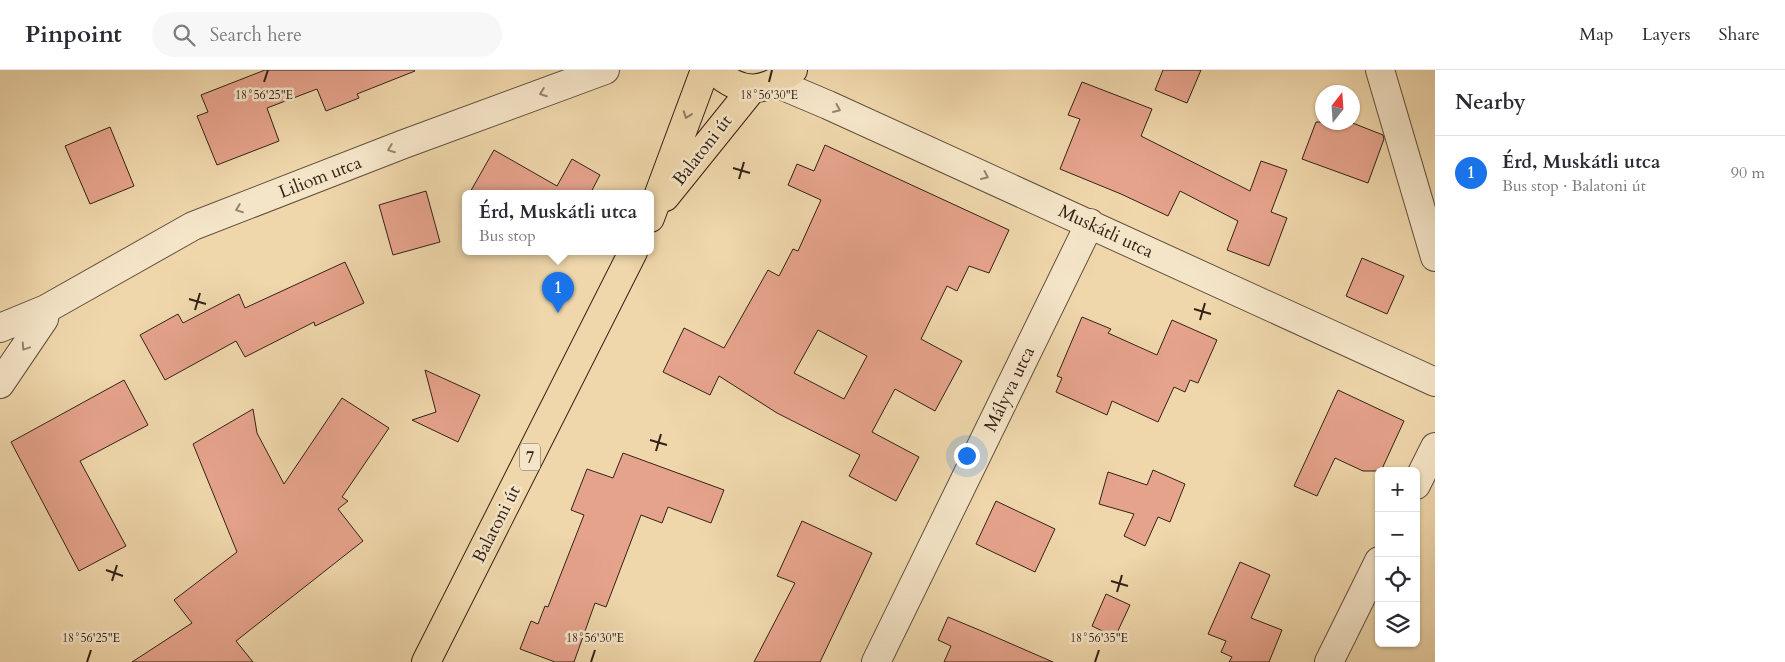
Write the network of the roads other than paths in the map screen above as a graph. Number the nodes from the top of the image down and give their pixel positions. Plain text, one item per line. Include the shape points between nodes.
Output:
1 (605, 70) edge
2 (704, 70) edge
3 (714, 70) edge
4 (1380, 70) edge
5 (774, 81) edge
6 (654, 209) edge
7 (654, 213) edge
8 (1090, 224) junction
9 (631, 255) edge
10 (1435, 257) edge
11 (46, 309) junction
12 (0, 328) edge
13 (1435, 382) edge
14 (0, 384) edge
15 (1435, 447) edge
16 (1420, 477) edge
17 (1375, 569) edge
18 (426, 662) edge
19 (876, 662) edge
20 (1329, 662) edge

1 -> 11 street, Liliom utca via 193,226
2 -> 6 main road, Balatoni út
3 - 5 main road via 727,82
4 - 10 street
5 - 7 main road, Balatoni út
5 -> 8 street, Muskátli utca
8 - 13 street, Muskátli utca
8 - 19 street, Mályva utca
9 - 18 main road, Balatoni út / 7
11 - 12 street, Liliom utca
11 -> 14 street via 44,319
15 - 16 street
17 - 20 street

